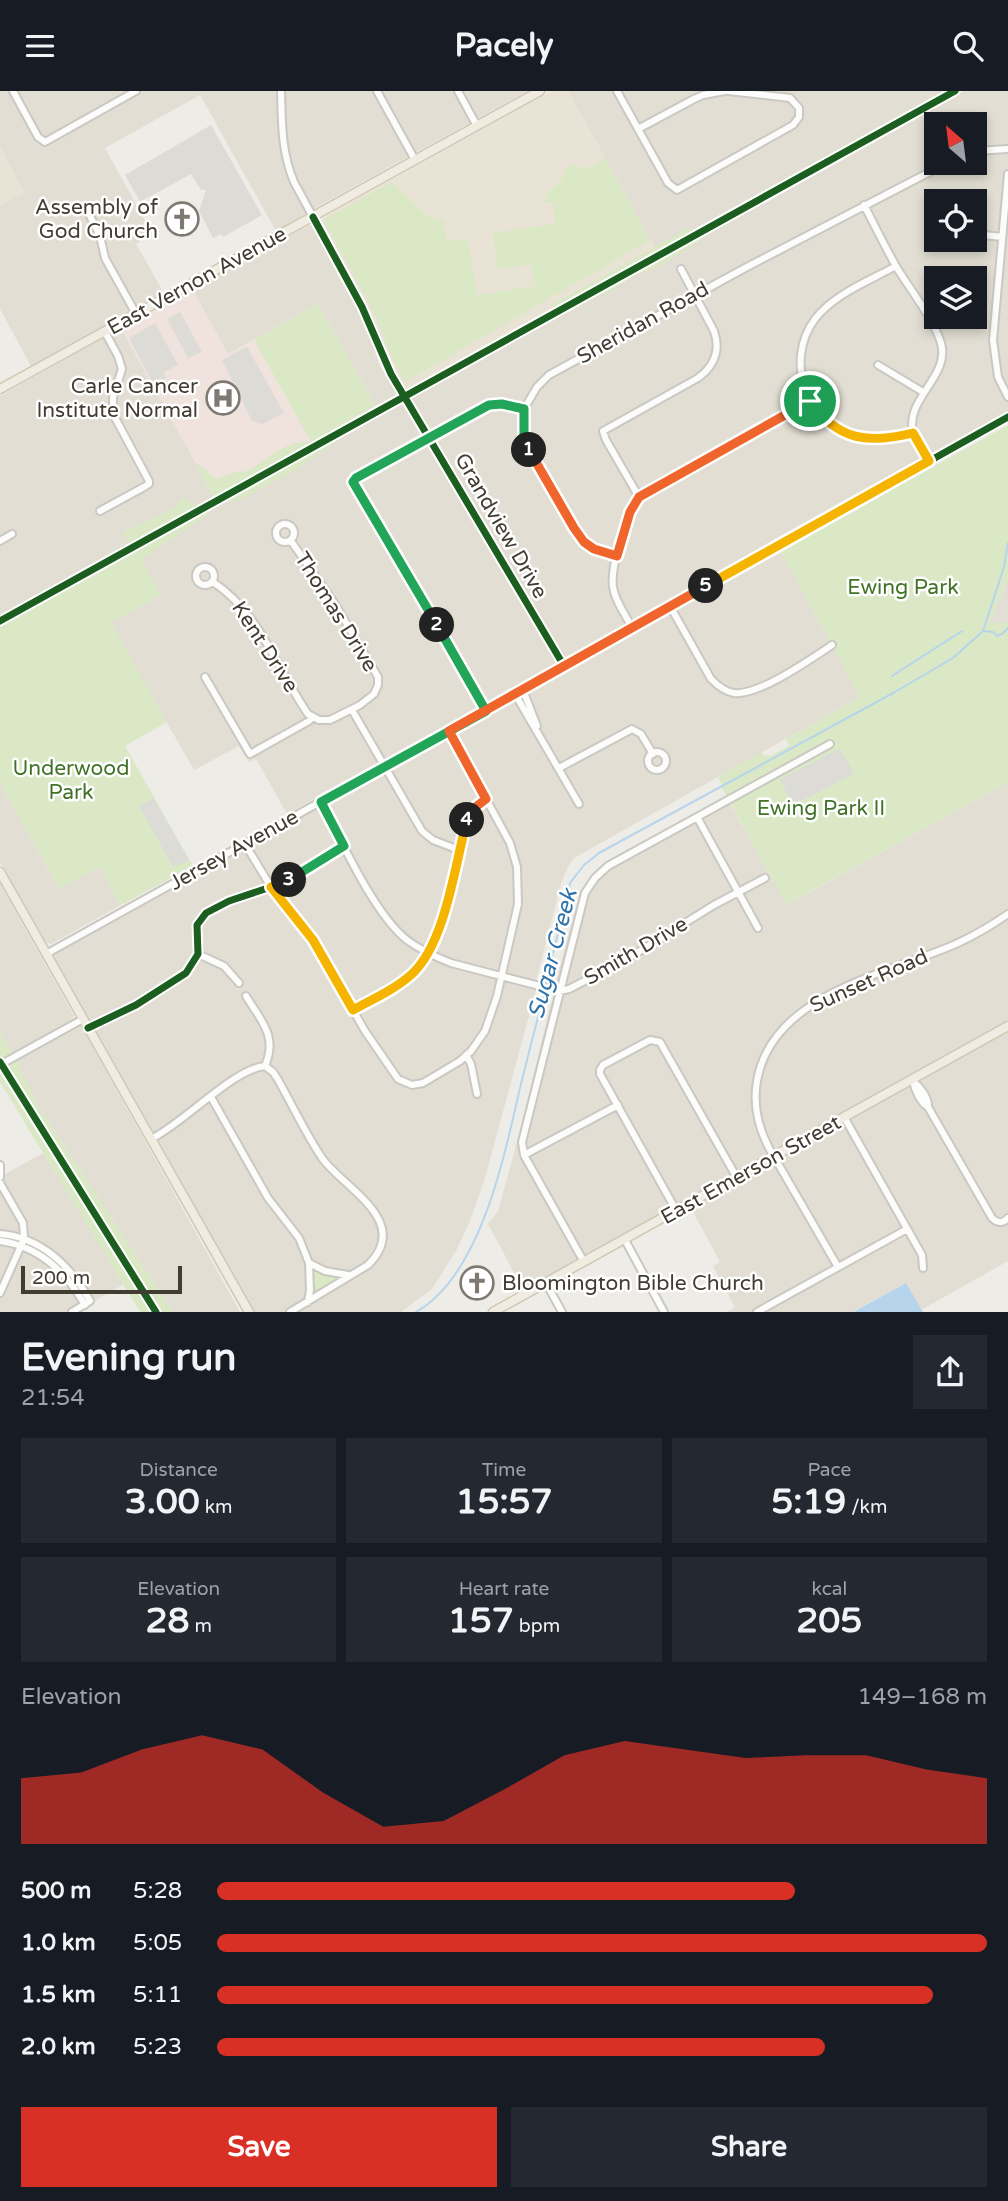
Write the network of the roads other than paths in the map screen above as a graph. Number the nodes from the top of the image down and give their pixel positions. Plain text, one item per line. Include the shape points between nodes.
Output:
1 (13, 91) edge
2 (136, 91) edge
3 (281, 91) edge
4 (377, 91) edge
5 (458, 91) edge
6 (540, 91) edge
7 (617, 91) edge
8 (727, 91) edge
9 (477, 126) junction
10 (638, 129) junction
11 (1008, 149) edge
12 (987, 150) edge
13 (415, 160) junction
14 (1008, 174) edge
15 (924, 175) edge
16 (90, 205) dead end
17 (864, 205) junction
18 (313, 217) junction
19 (987, 236) edge
20 (1002, 237) junction
21 (896, 266) junction
22 (681, 269) dead end
23 (695, 295) junction
24 (136, 314) junction
25 (105, 332) junction
26 (878, 365) dead end
27 (0, 390) edge
28 (923, 392) junction
29 (1008, 397) edge
30 (810, 401) junction
31 (524, 409) junction
32 (1008, 417) edge
33 (913, 433) junction
34 (429, 437) junction
35 (929, 461) junction
36 (639, 497) junction
37 (100, 511) dead end
38 (12, 534) dead end
39 (0, 541) edge
40 (291, 541) dead end
41 (617, 556) junction
42 (213, 582) dead end
43 (670, 606) junction
44 (632, 628) junction
45 (832, 645) dead end
46 (564, 666) junction
47 (205, 677) dead end
48 (523, 690) junction
49 (515, 694) junction
50 (352, 710) junction
51 (486, 711) junction
52 (313, 717) junction
53 (449, 731) junction
54 (539, 734) junction
55 (830, 744) dead end
56 (653, 754) dead end
57 (385, 767) junction
58 (559, 768) junction
59 (486, 799) junction
60 (321, 802) junction
61 (579, 804) dead end
62 (697, 817) junction
63 (245, 843) junction
64 (344, 846) junction
65 (459, 850) junction
66 (0, 872) edge
67 (765, 878) dead end
68 (271, 887) junction
69 (738, 891) junction
70 (1008, 913) edge
71 (758, 928) dead end
72 (429, 953) junction
73 (46, 954) junction
74 (198, 954) junction
75 (500, 977) junction
76 (239, 983) dead end
77 (556, 990) junction
78 (246, 996) dead end
79 (353, 1010) junction
80 (83, 1019) junction
81 (1008, 1026) edge
82 (88, 1028) junction
83 (466, 1055) junction
84 (0, 1065) edge
85 (265, 1066) junction
86 (913, 1080) junction
87 (477, 1094) dead end
88 (211, 1097) junction
89 (618, 1105) junction
90 (844, 1118) junction
91 (151, 1139) junction
92 (524, 1155) junction
93 (775, 1156) junction
94 (0, 1165) edge
95 (0, 1177) edge
96 (737, 1178) junction
97 (0, 1183) edge
98 (677, 1212) junction
99 (1008, 1218) edge
100 (907, 1229) junction
101 (0, 1234) edge
102 (625, 1240) junction
103 (0, 1241) edge
104 (22, 1242) junction
105 (584, 1262) junction
106 (309, 1263) junction
107 (838, 1267) junction
108 (923, 1268) dead end
109 (350, 1276) junction
110 (546, 1283) junction
111 (0, 1293) edge
112 (308, 1302) junction
113 (72, 1312) edge
114 (249, 1312) edge
115 (290, 1312) edge
116 (494, 1312) edge
117 (562, 1312) edge
118 (664, 1312) edge
119 (757, 1312) edge

1 - 2 street via 43,141
3 - 18 street, Grandview Drive via 286,163
4 - 13 street
5 - 9 street
6 - 9 main road, East Vernon Avenue
7 - 10 street
8 - 10 street via 703,95
8 - 10 street via 790,97 800,113 798,120 674,189
9 - 13 main road, East Vernon Avenue
11 - 12 street
13 - 18 main road, East Vernon Avenue
14 - 20 street
15 - 17 street, Sheridan Road
16 - 24 street via 105,258
17 - 21 street
17 - 23 street, Sheridan Road
18 - 24 main road, East Vernon Avenue
18 - 34 street, Grandview Drive via 362,307 391,375
19 - 20 street
20 - 29 street via 993,340 997,369
21 - 28 street via 942,348 939,367
21 - 30 street via 832,302 813,322 801,362
22 - 23 street
23 - 31 street, Sheridan Road via 549,375
23 - 36 street via 716,337 712,366 603,432
24 - 25 main road, East Vernon Avenue
25 - 27 main road, East Vernon Avenue
25 - 37 street via 122,369 113,414 149,484
26 - 28 street
28 - 33 street via 915,410
30 - 33 street via 828,422 855,437 880,440
30 - 36 street
31 - 34 street via 489,405
31 - 41 street via 529,450 574,528 589,546
32 - 35 street, Jersey Avenue
33 - 35 street
34 - 46 street, Grandview Drive
34 - 51 street via 353,482
35 - 43 street, Jersey Avenue
36 - 41 street
38 - 39 street
40 - 50 street, Thomas Drive via 376,672 378,685 372,697
41 - 44 street via 614,591
42 - 52 street, Kent Drive via 246,612
43 - 44 street, Jersey Avenue
43 - 45 street via 711,679 733,693 753,691
44 - 46 street, Jersey Avenue
46 - 48 street, Jersey Avenue
47 - 52 street via 250,754
48 - 49 street, Jersey Avenue
48 - 54 street
49 - 51 street, Jersey Avenue
49 - 54 street
50 - 52 street via 330,720
50 - 57 street
51 - 53 street, Jersey Avenue
53 - 57 street, Jersey Avenue
53 - 59 street
54 - 58 street
55 - 62 street
56 - 58 street via 641,734 632,729
57 - 60 street, Jersey Avenue
57 - 65 street via 422,831
58 - 61 street
59 - 65 street via 470,813
59 - 75 street via 510,843 518,879 519,904
60 - 63 street, Jersey Avenue
60 - 64 street
62 - 69 street
62 - 77 street via 608,866 590,883
63 - 68 street
63 - 73 street, Jersey Avenue
64 - 68 street
64 - 72 street via 388,920 406,939
65 - 72 street via 440,928
66 - 73 main road
67 - 69 street, Smith Drive
68 - 74 street via 206,913 197,925
68 - 79 street via 313,940
69 - 71 street
69 - 77 street, Smith Drive via 627,960 584,982
70 - 93 street, Sunset Road via 959,943 835,993 784,1027 766,1051 756,1086 758,1122
72 - 75 street
72 - 79 street via 407,978
73 - 80 main road
74 - 76 street via 224,967
74 - 82 street via 181,976
75 - 77 street
75 - 83 street via 487,1026
77 - 92 street via 522,1142
78 - 85 street via 269,1037 271,1051
79 - 83 street via 398,1079 407,1084 423,1083
80 - 82 main road
80 - 84 street
81 - 86 main road, East Emerson Street
82 - 91 main road
83 - 87 street
85 - 88 street via 245,1073
85 - 109 street via 277,1078 323,1159 372,1208 382,1229 380,1248 368,1265
86 - 90 main road, East Emerson Street
86 - 99 street via 987,1210 996,1222
88 - 91 street
88 - 106 street via 268,1198 299,1238
89 - 92 street
89 - 96 street via 600,1070 656,1040
89 - 98 street
90 - 93 main road, East Emerson Street
90 - 100 street
91 - 114 main road
92 - 105 street
93 - 96 main road, East Emerson Street
93 - 107 street, Sunset Road
94 - 95 street
96 - 98 main road, East Emerson Street
97 - 104 street via 23,1223
98 - 102 main road, East Emerson Street
100 - 107 street
100 - 108 street via 922,1255
101 - 104 street
102 - 105 main road, East Emerson Street
102 - 118 street
103 - 104 street
104 - 111 street
104 - 113 street via 43,1249 66,1266 83,1287 88,1303
105 - 110 main road, East Emerson Street
106 - 109 street
106 - 112 street
107 - 119 street
109 - 112 street
110 - 116 main road, East Emerson Street
110 - 117 street
112 - 115 street

